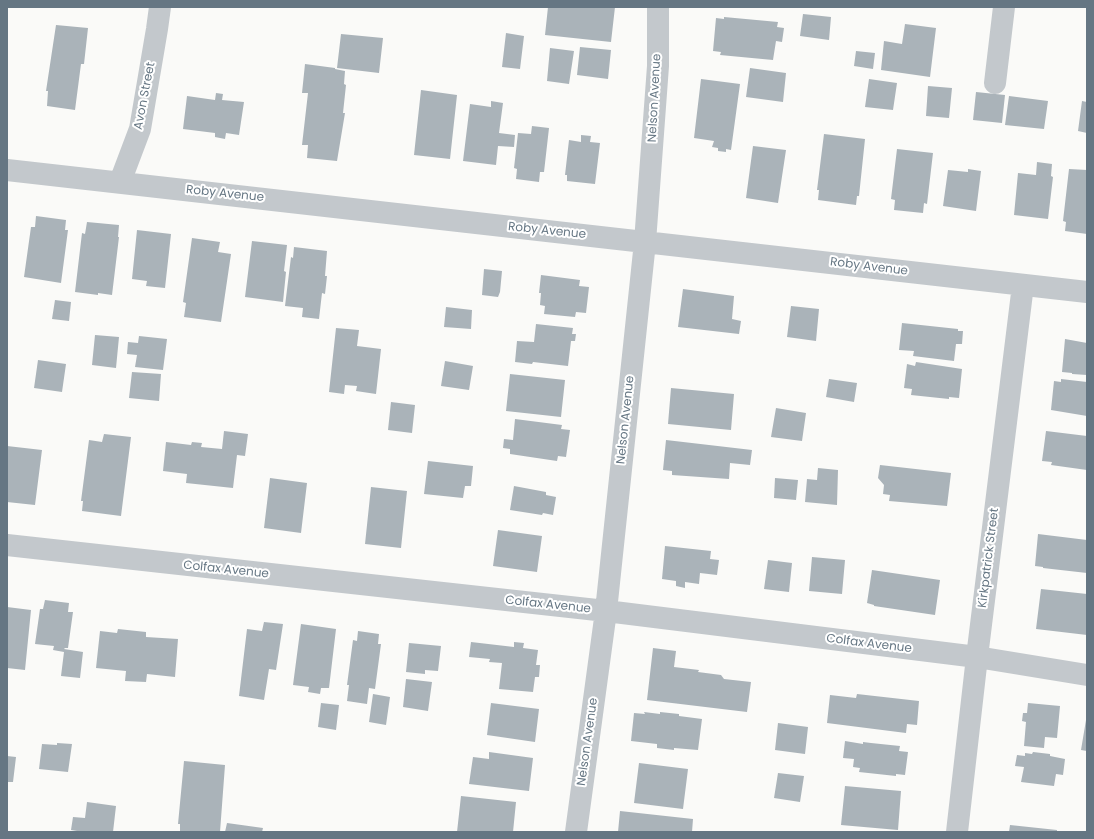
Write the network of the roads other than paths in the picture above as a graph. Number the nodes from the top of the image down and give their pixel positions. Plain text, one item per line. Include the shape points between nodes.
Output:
1 (160, 7) edge
2 (658, 7) edge
3 (1004, 7) edge
4 (995, 83) dead end
5 (7, 170) edge
6 (120, 182) junction
7 (645, 242) junction
8 (1023, 285) junction
9 (1087, 292) edge
10 (7, 546) edge
11 (606, 611) junction
12 (977, 657) junction
13 (1087, 675) edge
14 (576, 832) edge
15 (957, 832) edge

1 - 6 street, Avon Street via 140,128
2 - 7 street, Nelson Avenue via 658,66
3 - 4 street
5 - 6 street, Roby Avenue
6 - 7 street, Roby Avenue
7 - 8 street, Roby Avenue
7 - 11 street, Nelson Avenue
8 - 9 street, Roby Avenue
8 - 12 street, Kirkpatrick Street
10 - 11 street, Colfax Avenue
11 - 12 street, Colfax Avenue
11 - 14 street, Nelson Avenue
12 - 13 street, Colfax Avenue
12 - 15 street, Kirkpatrick Street

